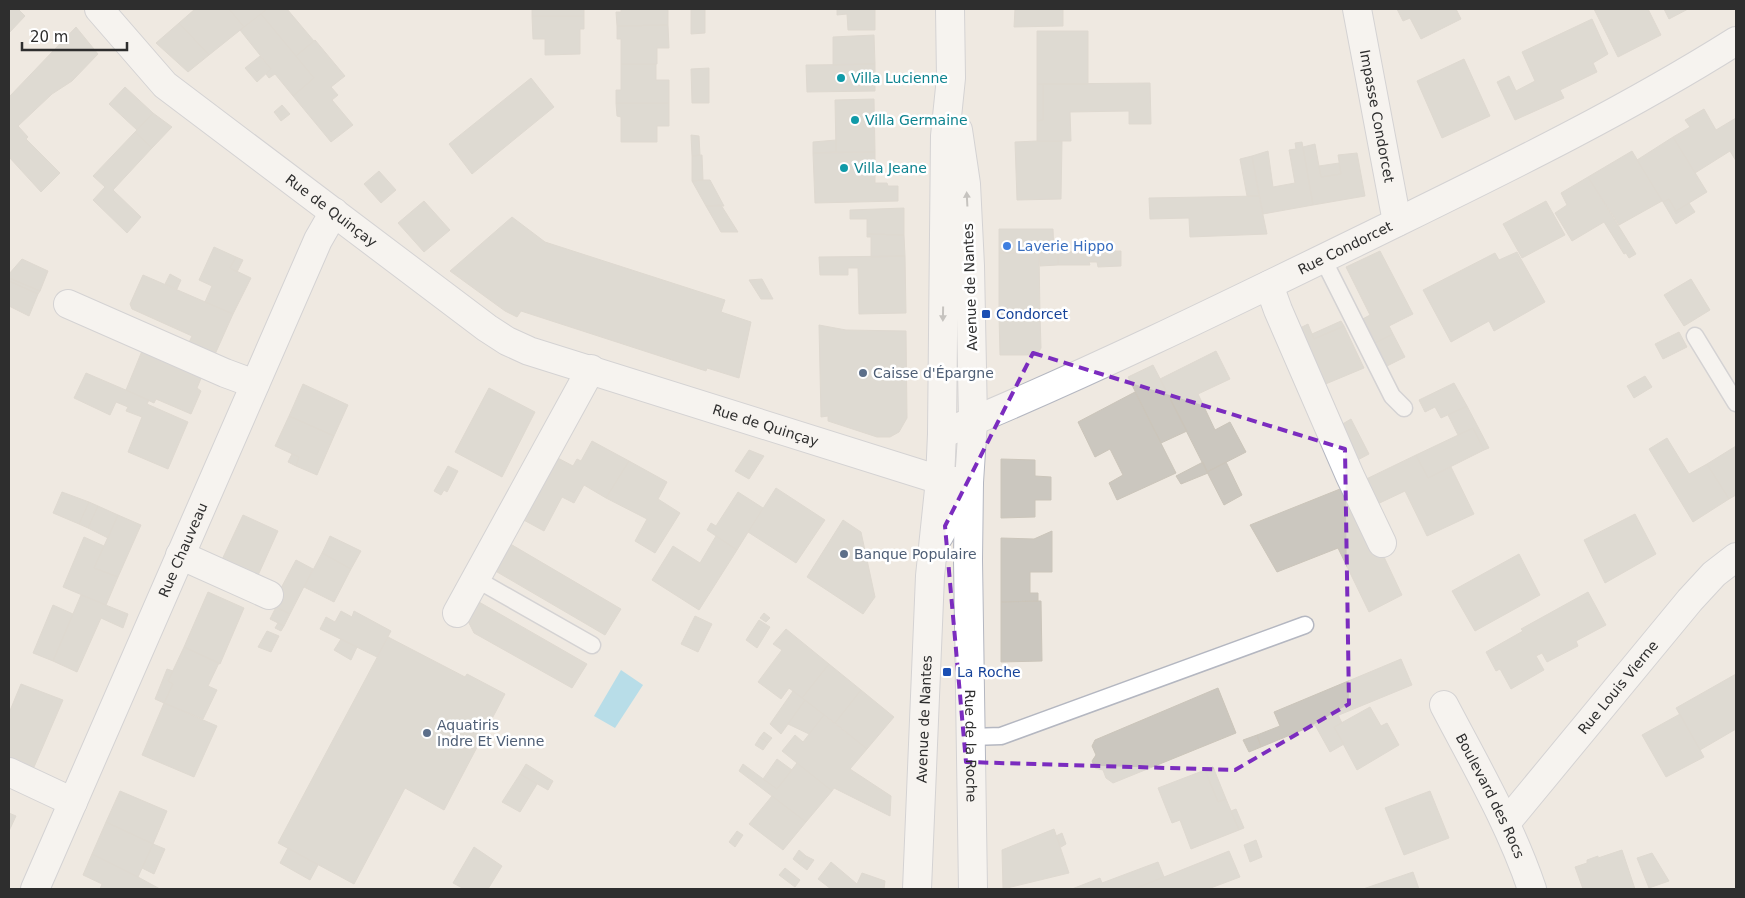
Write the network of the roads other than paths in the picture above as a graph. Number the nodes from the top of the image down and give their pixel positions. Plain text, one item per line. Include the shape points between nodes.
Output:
1 (100, 9) edge
2 (950, 9) edge
3 (1357, 9) edge
4 (1736, 40) edge
5 (950, 78) junction
6 (334, 212) junction
7 (1397, 222) junction
8 (1323, 259) junction
9 (1269, 285) junction
10 (68, 304) dead end
11 (1695, 336) dead end
12 (591, 369) junction
13 (255, 384) junction
14 (1736, 403) edge
15 (1404, 408) dead end
16 (973, 421) junction
17 (942, 434) junction
18 (940, 480) junction
19 (969, 482) junction
20 (1382, 543) dead end
21 (932, 549) junction
22 (180, 555) junction
23 (1736, 557) edge
24 (476, 579) junction
25 (270, 595) dead end
26 (457, 613) dead end
27 (1305, 625) dead end
28 (592, 645) dead end
29 (1444, 705) dead end
30 (971, 737) junction
31 (9, 772) edge
32 (73, 802) junction
33 (1506, 823) junction
34 (35, 889) edge
35 (917, 889) edge
36 (973, 889) edge
37 (1532, 889) edge

1 - 6 street, Rue de Quinçay via 165,85
2 - 5 street, Avenue de Nantes
3 - 7 street, Impasse Condorcet
4 - 7 street, Rue Condorcet via 1618,110
16 -> 5 street, Avenue de Nantes via 966,184
5 -> 17 street, Avenue de Nantes via 945,136
6 - 12 street, Rue de Quinçay via 507,341 529,351
6 - 13 street, Rue Chauveau via 318,240
7 - 8 street, Rue Condorcet
8 - 9 street, Rue Condorcet
8 - 15 lane via 1392,396
9 - 16 street, Rue Condorcet via 1067,381
9 - 20 street
10 - 13 street
11 - 14 lane
12 - 18 street, Rue de Quinçay
12 - 24 street
13 - 22 street, Rue Chauveau
16 - 17 street, Rue Condorcet
16 - 19 street, Avenue de Nantes
17 - 18 street, Avenue de Nantes
18 - 19 street
18 - 21 street, Avenue de Nantes
19 - 21 street, Avenue de Nantes
19 - 30 street, Rue de la Roche
21 - 35 street, Avenue de Nantes
22 - 25 street
22 - 32 street, Rue Chauveau
23 - 33 street, Rue Louis Vierne via 1714,574 1690,600
24 - 26 street
24 - 28 lane
27 - 30 lane via 1001,736
29 - 33 street, Boulevard des Rocs
30 - 36 street, Rue de la Roche
31 - 32 street
32 - 34 street, Rue Chauveau
33 - 37 street, Boulevard des Rocs

